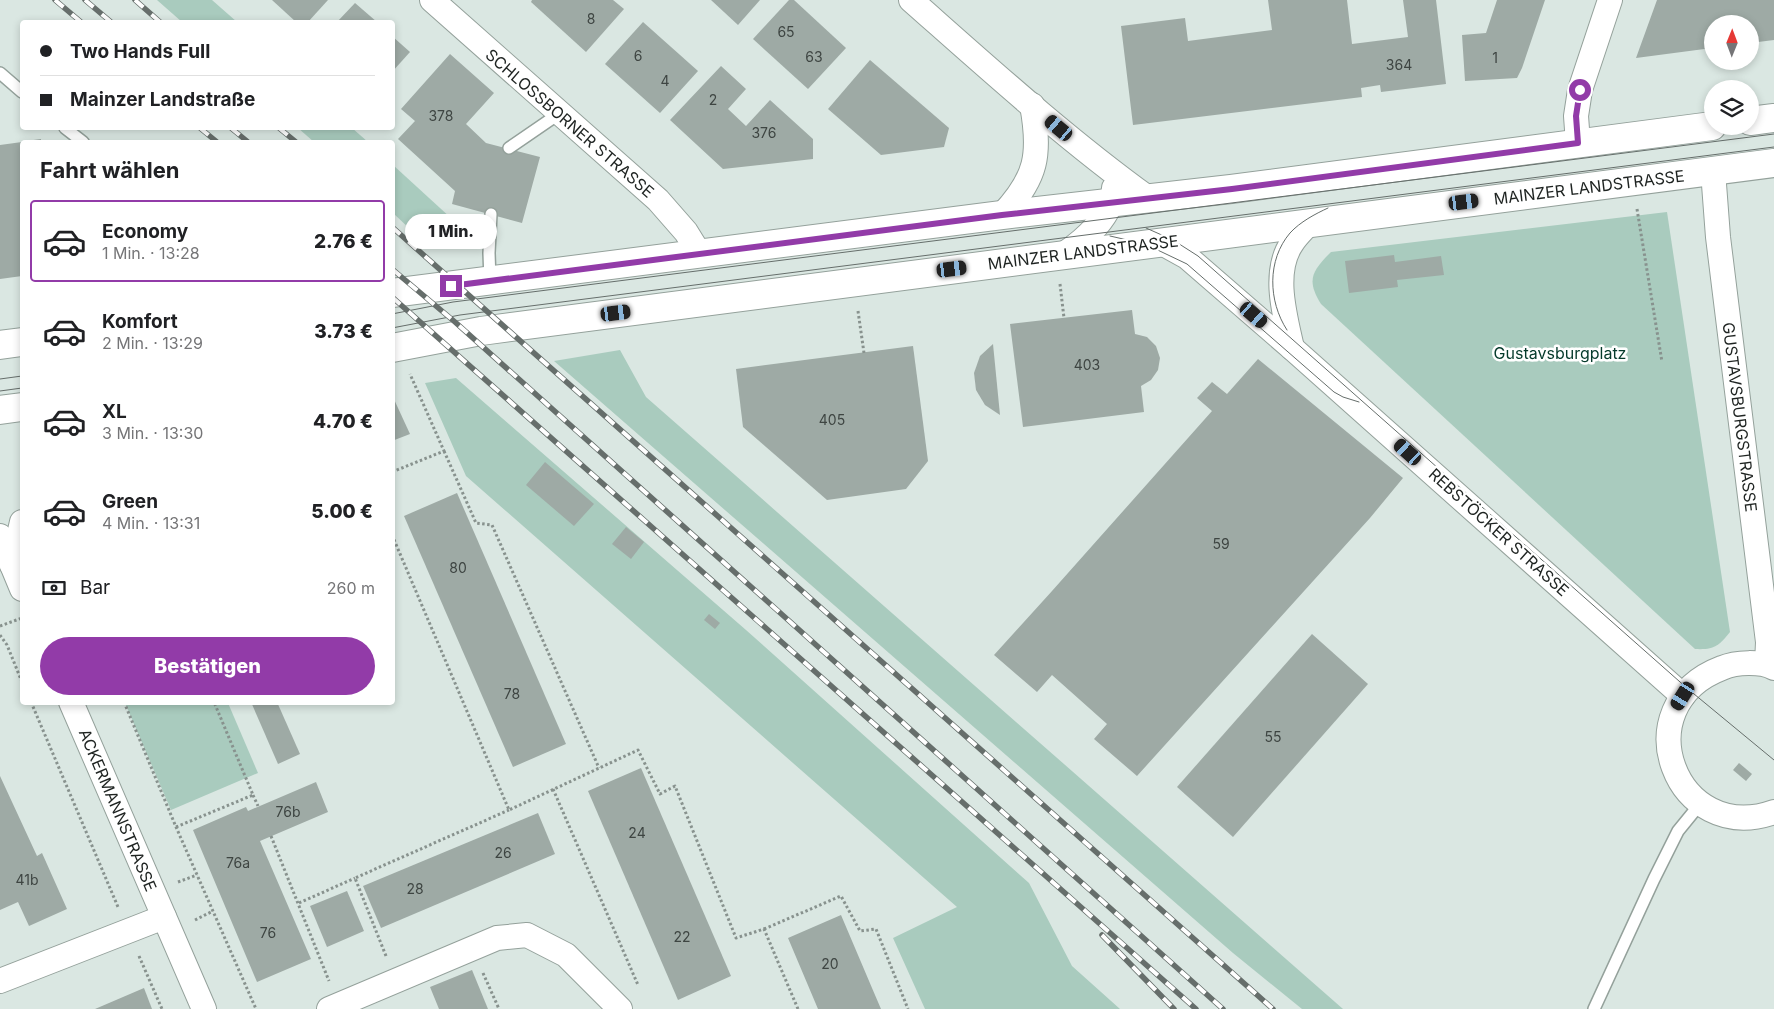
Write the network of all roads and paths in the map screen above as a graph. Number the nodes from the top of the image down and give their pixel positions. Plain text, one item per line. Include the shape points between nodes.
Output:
1 (432, 0) edge
2 (911, 0) edge
3 (1610, 0) edge
4 (0, 73) edge
5 (20, 90) edge
6 (1032, 104) junction
7 (560, 114) junction
8 (1774, 118) edge
9 (1759, 120) edge
10 (1704, 127) edge
11 (68, 130) edge
12 (80, 140) edge
13 (1578, 143) junction
14 (509, 148) dead end
15 (1774, 163) edge
16 (1713, 170) junction
17 (1114, 174) junction
18 (1148, 198) junction
19 (1110, 203) junction
20 (1636, 206) dead end
21 (491, 214) dead end
22 (1002, 215) junction
23 (1310, 222) junction
24 (1160, 242) junction
25 (699, 253) junction
26 (1064, 254) junction
27 (490, 281) junction
28 (1059, 282) dead end
29 (395, 294) edge
30 (858, 308) dead end
31 (1064, 318) dead end
32 (20, 342) edge
33 (0, 345) edge
34 (395, 347) edge
35 (1292, 348) junction
36 (864, 353) dead end
37 (1662, 362) dead end
38 (409, 371) dead end
39 (20, 408) edge
40 (0, 410) edge
41 (444, 451) junction
42 (395, 471) edge
43 (20, 528) edge
44 (0, 536) edge
45 (395, 542) edge
46 (6, 569) edge
47 (20, 586) edge
48 (20, 619) edge
49 (0, 626) edge
50 (0, 635) edge
51 (1770, 666) edge
52 (20, 677) edge
53 (1683, 696) junction
54 (32, 705) edge
55 (72, 705) edge
56 (125, 705) edge
57 (215, 705) edge
58 (599, 768) junction
59 (553, 789) junction
60 (253, 794) junction
61 (1700, 804) junction
62 (258, 806) dead end
63 (509, 810) junction
64 (1774, 812) edge
65 (176, 826) junction
66 (271, 836) dead end
67 (355, 878) junction
68 (299, 903) junction
69 (164, 917) junction
70 (764, 929) junction
71 (128, 931) junction
72 (472, 949) junction
73 (0, 981) edge
74 (396, 981) junction
75 (640, 991) dead end
76 (334, 1007) edge
77 (162, 1009) edge
78 (204, 1009) edge
79 (256, 1009) edge
80 (498, 1009) edge
81 (620, 1009) edge
82 (798, 1009) edge
83 (908, 1009) edge
84 (1594, 1009) edge

1 - 7 street, SCHLOSSBORNER STRASSE
2 - 6 street
3 - 13 street via 1580,90 1576,116
4 - 5 lane
6 - 17 street
6 - 22 street via 1036,157 1026,185
7 - 14 lane
7 - 25 street, SCHLOSSBORNER STRASSE via 658,200 686,232
8 - 9 main road
10 - 13 main road
11 - 12 lane
13 - 18 main road
15 - 16 main road, MAINZER LANDSTRASSE
16 - 23 main road, MAINZER LANDSTRASSE
16 - 51 street, GUSTAVSBURGSTRASSE via 1718,237
17 - 18 street
17 - 19 street
18 - 19 main road
19 - 22 main road
19 - 26 street via 1100,221
20 - 37 path
21 - 27 lane
22 - 25 main road
23 - 24 main road, MAINZER LANDSTRASSE
23 - 35 street via 1291,244 1280,285
24 - 26 main road, MAINZER LANDSTRASSE
24 - 35 street, REBSTÖCKER STRASSE via 1187,257
25 - 27 main road
26 - 34 main road, MAINZER LANDSTRASSE via 481,331
27 - 29 main road
28 - 31 path
30 - 36 path
32 - 33 main road
35 - 53 street, REBSTÖCKER STRASSE
38 - 41 path
39 - 40 main road
41 - 42 path
41 - 58 path via 476,523 492,525
43 - 46 street
44 - 46 street
45 - 63 path
46 - 47 street
48 - 49 path
50 - 52 path
51 - 53 street via 1731,664 1707,674 1688,688
53 - 61 street via 1673,712 1668,737 1671,762 1682,785
54 - 71 path
55 - 69 street, ACKERMANNSTRASSE
56 - 65 path
57 - 60 path
58 - 59 path
58 - 70 path via 638,750 660,794 675,786 736,938
59 - 63 path
59 - 75 path
60 - 62 path
60 - 65 path
61 - 64 street via 1719,814 1740,818
61 - 84 lane via 1678,830
63 - 67 path
65 - 79 path
66 - 68 path
67 - 68 path
67 - 74 path
68 - 76 path
69 - 71 street
69 - 78 street, ACKERMANNSTRASSE
70 - 82 path
70 - 83 path via 841,896 860,930 876,929
71 - 73 street
71 - 77 path
72 - 74 street
72 - 80 path
72 - 81 street via 497,938 527,935 566,955
74 - 76 street

